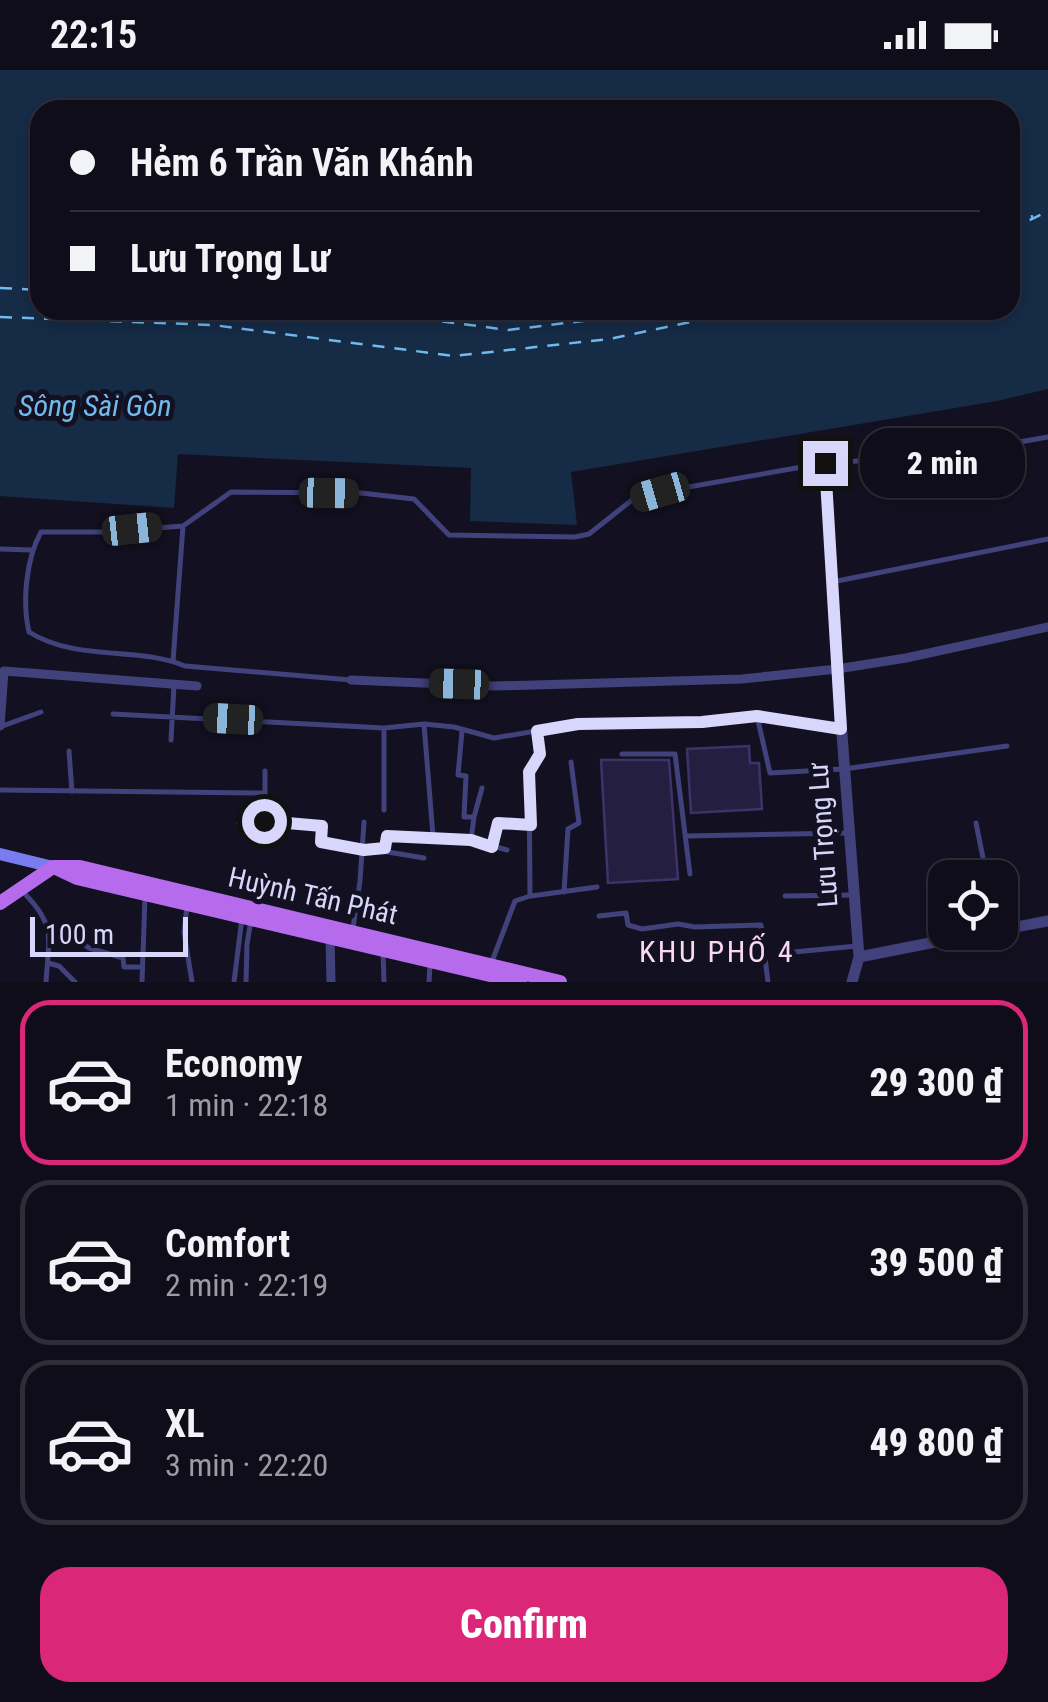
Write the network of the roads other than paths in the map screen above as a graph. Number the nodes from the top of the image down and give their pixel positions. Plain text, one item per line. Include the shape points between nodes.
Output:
1 (1048, 437) edge
2 (824, 444) dead end
3 (825, 463) junction
4 (182, 526) junction
5 (1048, 539) edge
6 (0, 548) edge
7 (30, 550) junction
8 (832, 582) junction
9 (1048, 627) edge
10 (173, 661) junction
11 (2, 670) edge
12 (836, 670) junction
13 (350, 680) joint
14 (174, 685) junction
15 (197, 686) dead end
16 (41, 712) dead end
17 (113, 714) dead end
18 (172, 716) junction
19 (757, 716) junction
20 (424, 724) junction
21 (0, 726) edge
22 (384, 728) junction
23 (462, 729) junction
24 (841, 729) junction
25 (537, 731) junction
26 (170, 740) dead end
27 (1007, 746) dead end
28 (69, 751) dead end
29 (622, 754) dead end
30 (571, 762) dead end
31 (844, 769) junction
32 (265, 772) dead end
33 (482, 788) dead end
34 (0, 790) edge
35 (72, 792) junction
36 (265, 792) junction
37 (384, 810) dead end
38 (474, 817) junction
39 (264, 821) junction
40 (364, 822) dead end
41 (976, 823) dead end
42 (240, 824) dead end
43 (531, 825) junction
44 (848, 833) junction
45 (687, 836) junction
46 (264, 837) dead end
47 (432, 837) junction
48 (471, 840) junction
49 (492, 847) junction
50 (385, 848) junction
51 (364, 850) junction
52 (507, 850) dead end
53 (0, 854) edge
54 (424, 858) dead end
55 (983, 860) edge
56 (53, 867) junction
57 (690, 874) dead end
58 (597, 887) dead end
59 (20, 888) junction
60 (564, 892) junction
61 (146, 894) junction
62 (852, 895) junction
63 (530, 896) junction
64 (785, 896) dead end
65 (0, 903) edge
66 (187, 905) junction
67 (249, 912) junction
68 (598, 916) dead end
69 (1048, 922) edge
70 (1018, 927) edge
71 (330, 937) junction
72 (358, 938) junction
73 (78, 940) dead end
74 (928, 941) edge
75 (383, 950) junction
76 (794, 952) dead end
77 (858, 952) junction
78 (430, 961) junction
79 (48, 963) junction
80 (492, 964) junction
81 (142, 967) junction
82 (477, 977) edge
83 (526, 980) edge
84 (46, 982) edge
85 (75, 982) edge
86 (142, 982) edge
87 (192, 982) edge
88 (234, 982) edge
89 (246, 982) edge
90 (332, 982) edge
91 (384, 982) edge
92 (429, 982) edge
93 (560, 982) edge
94 (768, 982) edge
95 (852, 982) edge

1 - 3 lane via 940,456
2 - 3 street, Lưu Trọng Lư
3 - 4 lane via 632,500 589,534 575,537 449,536 414,498 361,493 231,492
3 - 8 street, Lưu Trọng Lư
4 - 7 lane via 40,532
4 - 10 lane
5 - 8 lane
6 - 7 lane
7 - 10 lane via 29,632 46,643
8 - 12 street, Lưu Trọng Lư
9 - 12 street
10 - 13 lane
11 - 14 street
11 - 21 street
12 - 13 street via 495,686
12 - 24 street, Lưu Trọng Lư
14 - 15 street
14 - 18 lane
16 - 21 lane
17 - 18 lane
18 - 22 lane
18 - 26 lane
19 - 24 lane
19 - 25 lane
19 - 31 lane via 770,772
20 - 22 lane
20 - 23 lane
20 - 47 lane
22 - 37 lane
23 - 25 lane via 494,738
23 - 38 lane via 458,775 466,776 464,817
24 - 31 street, Lưu Trọng Lư
25 - 43 lane via 540,754 529,772
27 - 31 lane
28 - 35 lane
29 - 45 lane via 675,754
30 - 60 lane via 579,824 568,829
31 - 44 street, Lưu Trọng Lư
32 - 36 lane
33 - 38 lane
34 - 35 lane
35 - 36 lane
36 - 39 lane
38 - 48 lane
39 - 42 lane
39 - 46 lane
39 - 51 lane via 322,826 321,842
40 - 51 lane
41 - 55 lane
43 - 49 lane via 498,823
43 - 63 lane
44 - 45 lane
44 - 62 street, Lưu Trọng Lư
45 - 57 lane
47 - 48 lane
47 - 50 lane via 387,836
48 - 49 lane
49 - 52 lane
50 - 51 lane
50 - 54 lane
51 - 72 lane
53 - 56 main road, Huỳnh Tấn Phát
56 - 59 main road
56 - 61 main road, Huỳnh Tấn Phát
56 - 67 main road, Huỳnh Tấn Phát via 80,867
58 - 60 lane
59 - 65 main road
59 - 79 lane via 44,914
60 - 63 lane
61 - 66 main road, Huỳnh Tấn Phát
61 - 81 lane
62 - 64 lane
62 - 77 street, Lưu Trọng Lư
63 - 80 lane via 515,901
66 - 67 main road, Huỳnh Tấn Phát
66 - 87 lane
67 - 71 main road, Huỳnh Tấn Phát
67 - 72 main road, Huỳnh Tấn Phát
67 - 88 lane via 234,957
67 - 89 lane
68 - 94 lane via 626,913 628,925 642,929 761,924
69 - 70 street
71 - 72 main road, Huỳnh Tấn Phát
71 - 90 street
72 - 75 main road, Huỳnh Tấn Phát
72 - 80 main road, Huỳnh Tấn Phát
73 - 81 lane via 123,958 124,966
74 - 77 street
75 - 78 main road, Huỳnh Tấn Phát
75 - 91 lane
76 - 77 lane
77 - 95 street, Lưu Trọng Lư
78 - 82 main road, Huỳnh Tấn Phát
78 - 92 lane
79 - 84 lane
79 - 85 lane
80 - 83 main road, Huỳnh Tấn Phát
81 - 86 lane
82 - 83 main road, Huỳnh Tấn Phát
83 - 93 main road, Huỳnh Tấn Phát

